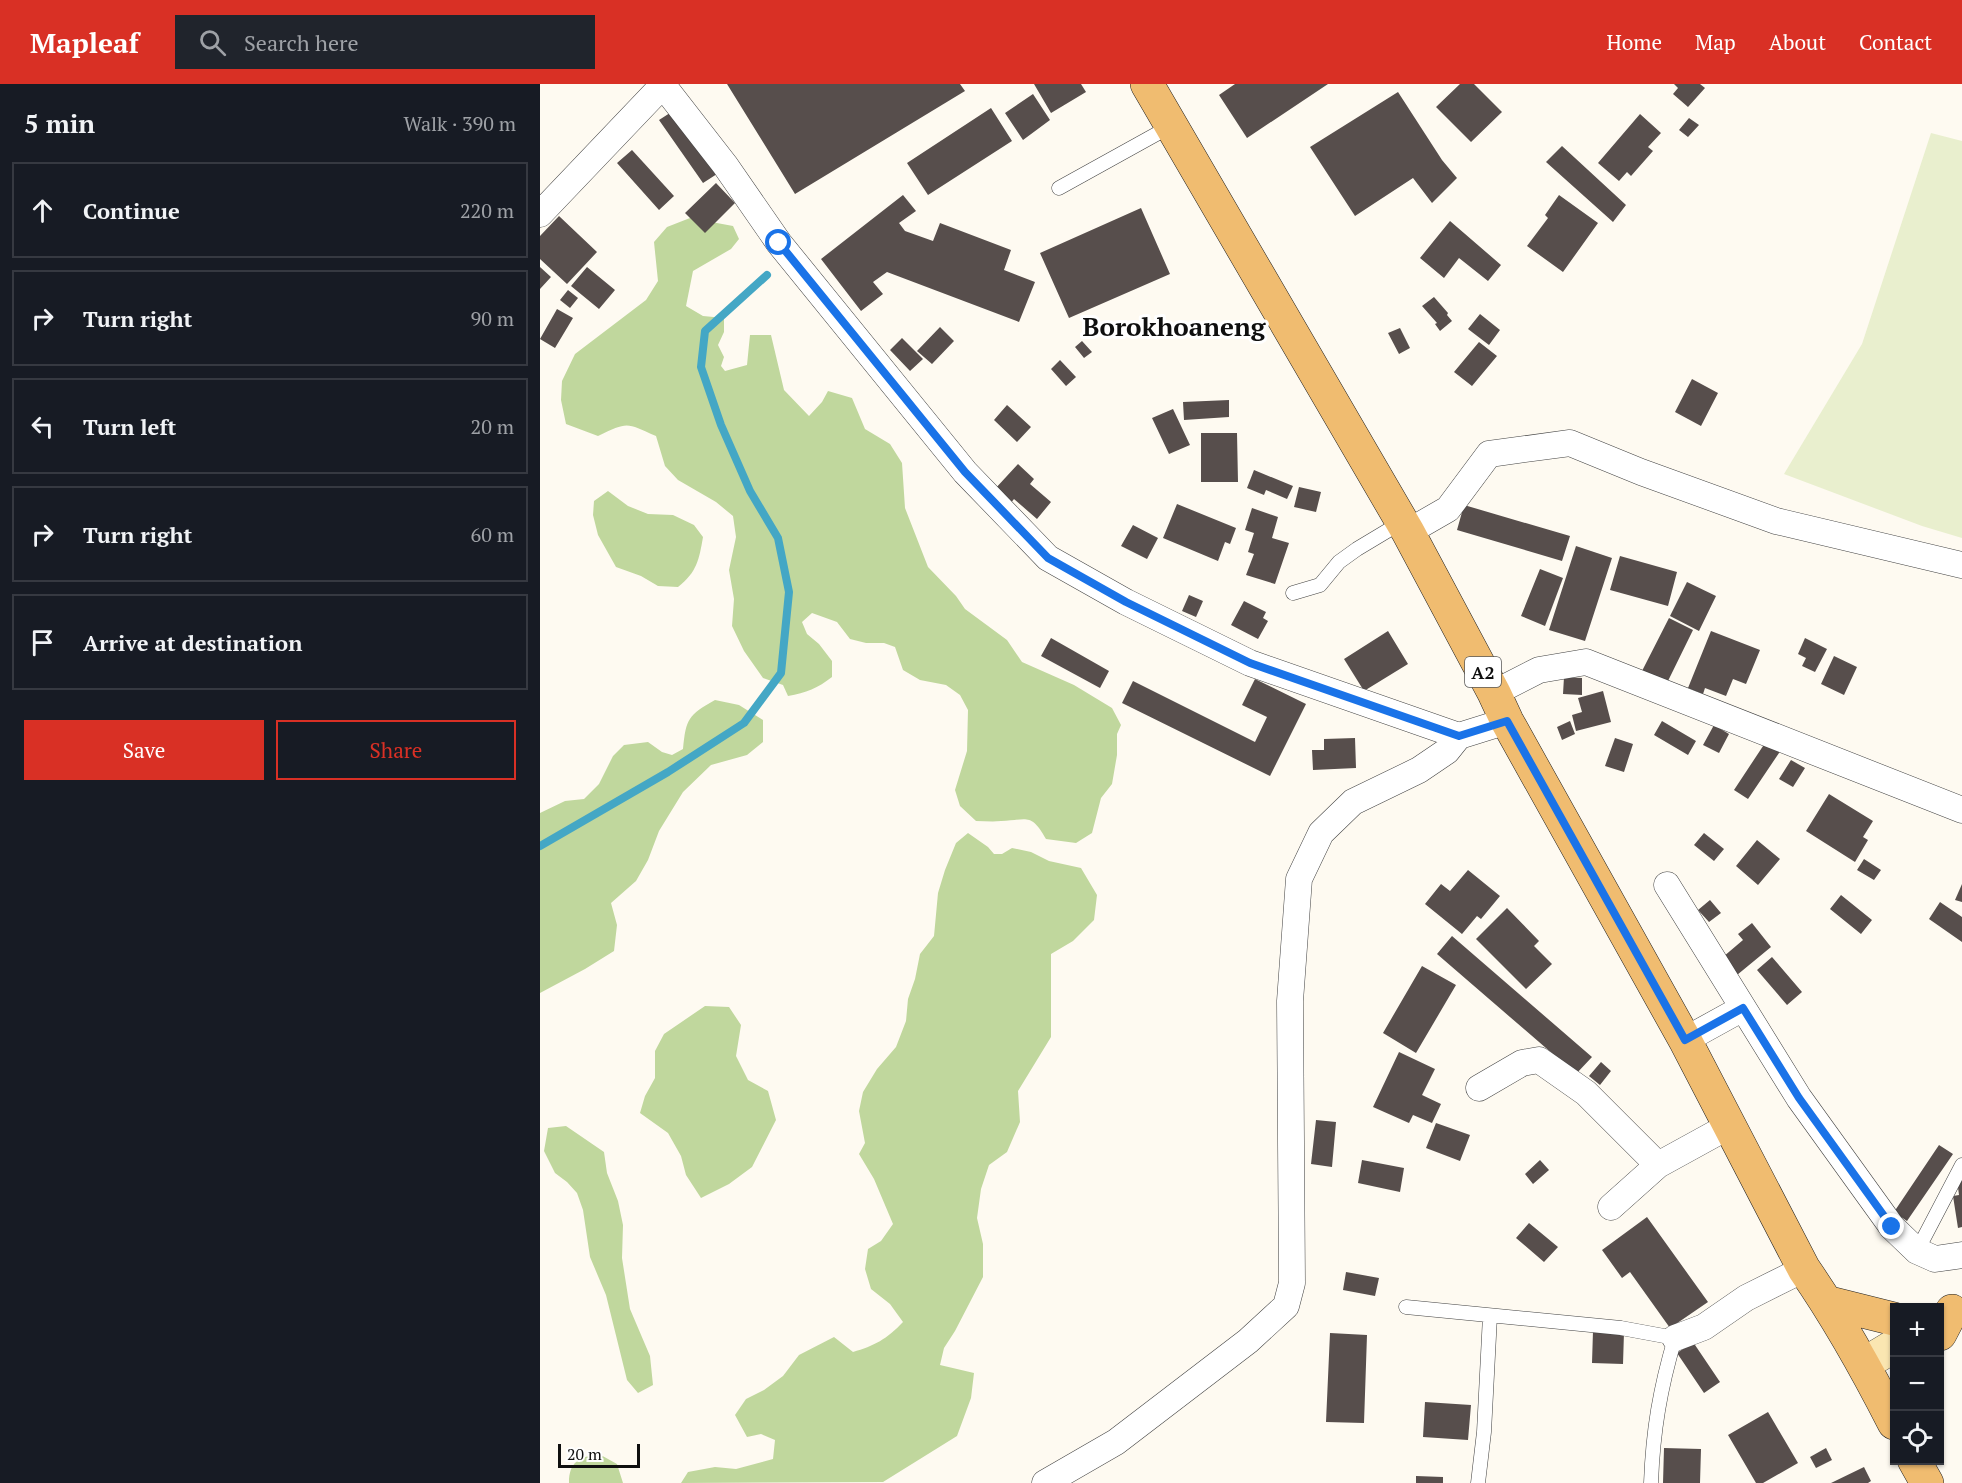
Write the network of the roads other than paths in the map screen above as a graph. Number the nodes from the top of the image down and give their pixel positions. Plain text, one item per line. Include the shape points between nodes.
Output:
1 (663, 84) edge
2 (1153, 86) edge
3 (1171, 126) junction
4 (1059, 188) dead end
5 (540, 214) edge
6 (1405, 527) junction
7 (1962, 566) edge
8 (1293, 593) dead end
9 (1501, 707) junction
10 (1459, 736) junction
11 (1962, 810) edge
12 (1667, 885) dead end
13 (1743, 1008) junction
14 (1685, 1040) junction
15 (1479, 1088) dead end
16 (1729, 1126) junction
17 (1658, 1165) junction
18 (1962, 1165) edge
19 (1611, 1207) dead end
20 (1917, 1251) junction
21 (1962, 1255) edge
22 (1804, 1269) junction
23 (1826, 1302) junction
24 (1406, 1308) dead end
25 (1490, 1316) junction
26 (1890, 1317) edge
27 (1675, 1338) junction
28 (1890, 1348) edge
29 (1864, 1364) junction
30 (1890, 1415) edge
31 (1045, 1483) edge
32 (1478, 1483) edge
33 (1651, 1483) edge

1 - 5 street
1 - 10 street via 779,243 965,472 1048,558 1126,602 1250,663
2 - 3 main road, A2
3 - 4 lane
3 - 6 main road, A2
6 - 7 street via 1448,509 1489,454 1570,443 1776,521
6 - 8 lane via 1358,549 1339,562 1320,585
6 - 9 main road, A2
9 - 10 street
9 - 11 street via 1539,670 1586,662
9 - 14 main road, A2
10 - 31 street via 1447,751 1419,770 1353,802 1321,833 1299,879 1290,1001 1292,1282 1286,1306 1248,1341 1116,1442
12 - 13 street
13 - 14 street
13 - 20 street via 1799,1098 1892,1227
14 - 16 main road, A2
15 - 17 street via 1522,1063 1539,1060 1586,1093
16 - 17 street
16 - 22 main road, A2
17 - 19 street
18 - 20 lane
20 - 21 street via 1935,1259
22 - 23 main road, A2
22 - 27 street via 1746,1298 1704,1328
23 - 26 main road
23 - 29 main road, A2
24 - 25 lane
25 - 27 lane via 1621,1328
25 - 32 lane
27 - 33 lane via 1662,1380
28 - 29 main road
29 - 30 main road, A2

